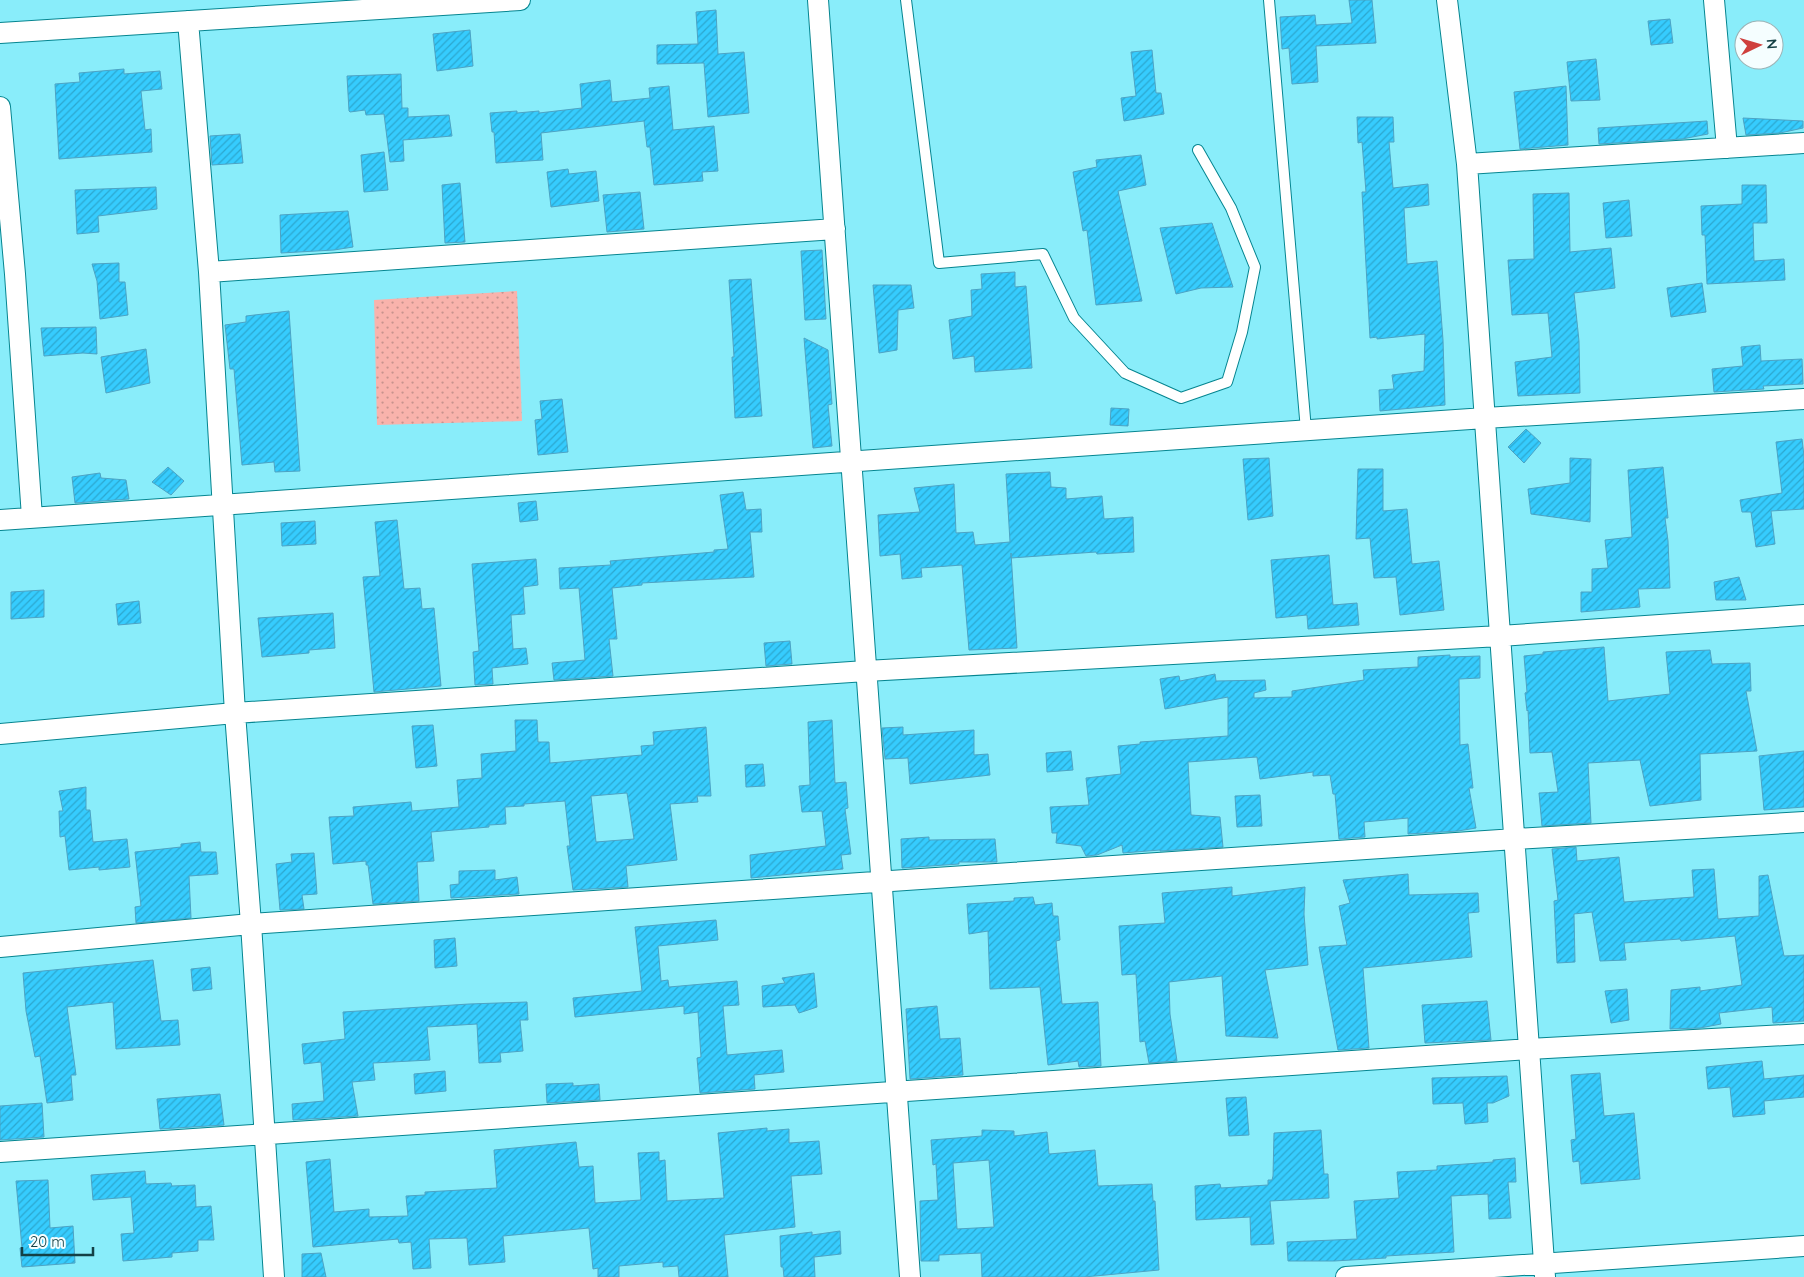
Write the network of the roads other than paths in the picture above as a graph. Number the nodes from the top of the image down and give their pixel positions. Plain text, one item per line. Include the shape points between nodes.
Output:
1 (520, 0) edge
2 (818, 0) edge
3 (906, 0) edge
4 (1269, 0) edge
5 (1448, 0) edge
6 (1714, 0) edge
7 (188, 21) junction
8 (0, 33) edge
9 (0, 108) edge
10 (1804, 143) edge
11 (1727, 148) junction
12 (1198, 150) dead end
13 (1467, 164) junction
14 (835, 230) junction
15 (209, 272) junction
16 (7, 275) edge
17 (1804, 399) edge
18 (1485, 418) junction
19 (1306, 430) junction
20 (851, 461) junction
21 (221, 504) junction
22 (32, 517) junction
23 (0, 520) edge
24 (1804, 615) edge
25 (1500, 636) junction
26 (866, 671) junction
27 (235, 713) junction
28 (0, 734) edge
29 (1804, 822) edge
30 (1515, 839) junction
31 (882, 882) junction
32 (251, 924) junction
33 (0, 947) edge
34 (1804, 1034) edge
35 (1529, 1049) junction
36 (896, 1092) junction
37 (263, 1134) junction
38 (0, 1152) edge
39 (1804, 1246) edge
40 (1545, 1270) edge
41 (274, 1277) edge
42 (910, 1277) edge
43 (1346, 1277) edge

1 - 7 street
2 - 14 street
3 - 12 lane via 939,263 1043,254 1074,318 1125,373 1181,398 1228,382 1255,267 1232,208
4 - 19 lane
5 - 13 street
6 - 11 street
7 - 8 street
7 - 15 street
9 - 16 street
10 - 11 street
11 - 13 street
13 - 18 street
14 - 15 street
14 - 20 street
15 - 21 street
16 - 22 street
17 - 18 street
18 - 19 street
18 - 25 street
19 - 20 street
20 - 21 street
20 - 26 street
21 - 22 street
21 - 27 street
22 - 23 street
24 - 25 street
25 - 26 street
25 - 30 street
26 - 27 street
26 - 31 street
27 - 28 street
27 - 32 street
29 - 30 street
30 - 31 street
30 - 35 street
31 - 32 street
31 - 36 street
32 - 33 street
32 - 37 street
34 - 35 street
35 - 36 street
35 - 40 street
36 - 37 street
36 - 42 street
37 - 38 street
37 - 41 street
39 - 40 street
40 - 43 street

